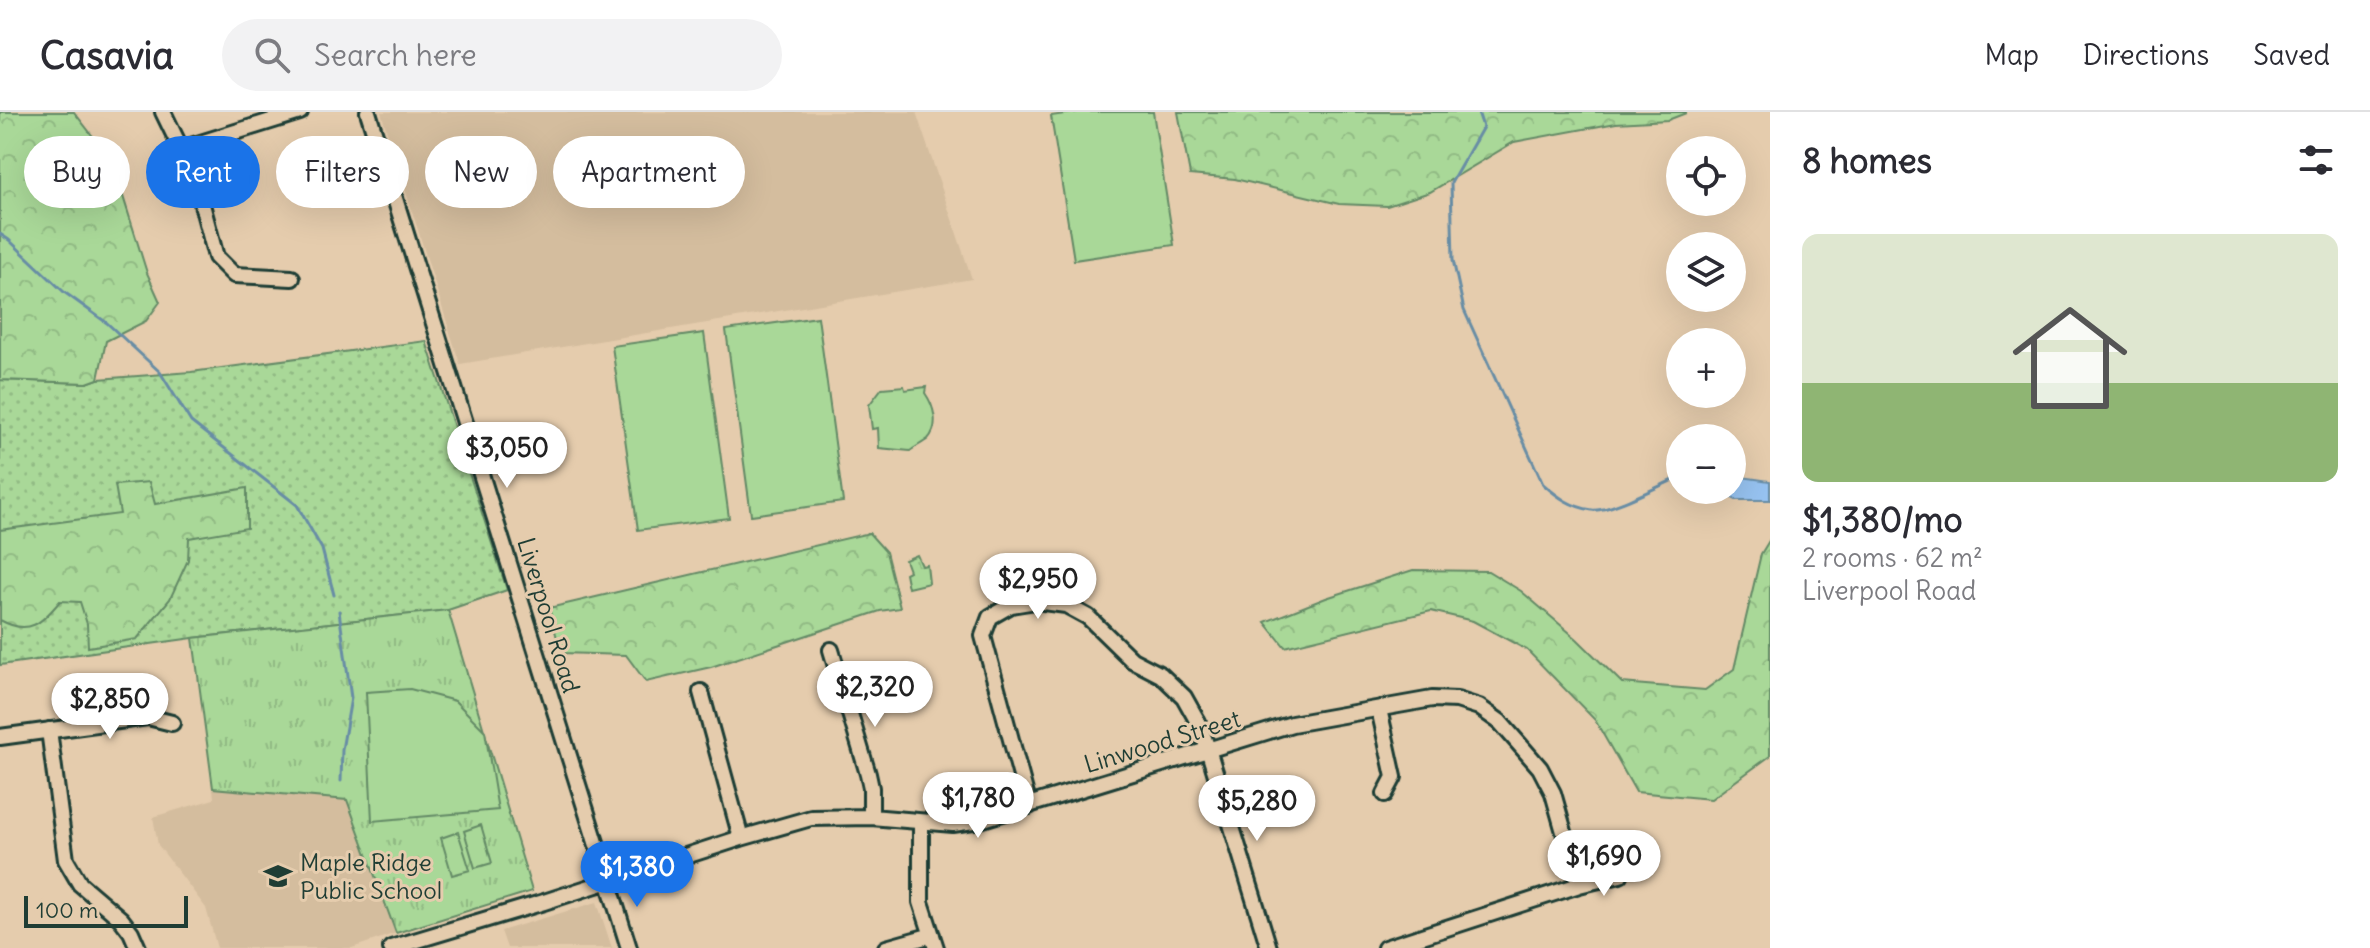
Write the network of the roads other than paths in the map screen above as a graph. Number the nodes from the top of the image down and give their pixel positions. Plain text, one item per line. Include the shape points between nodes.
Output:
1 (163, 112) edge
2 (300, 112) edge
3 (368, 112) edge
4 (175, 136) edge
5 (223, 136) edge
6 (203, 208) edge
7 (292, 278) dead end
8 (831, 650) dead end
9 (701, 692) dead end
10 (1379, 709) junction
11 (172, 723) dead end
12 (49, 730) junction
13 (0, 737) edge
14 (1208, 749) junction
15 (1385, 794) dead end
16 (1029, 806) junction
17 (871, 817) junction
18 (921, 822) junction
19 (741, 838) junction
20 (1620, 875) dead end
21 (608, 881) junction
22 (1579, 885) junction
23 (934, 942) edge
24 (430, 943) edge
25 (1404, 946) edge
26 (138, 948) edge
27 (391, 948) edge
28 (629, 948) edge
29 (886, 948) edge
30 (1269, 948) edge
31 (1385, 948) edge

1 - 4 street
2 - 5 street
3 - 21 street, Liverpool Road
6 - 7 street via 216,257 234,275
8 - 17 street via 868,774
9 - 19 street
10 - 14 street, Linwood Street via 1292,724
10 - 15 street via 1394,777
10 - 22 street, Linwood Street via 1457,700 1500,722 1540,768 1553,793
11 - 12 street via 148,717
12 - 13 street
12 - 26 street via 66,860 80,884 121,919
14 - 16 street, Linwood Street
14 - 16 street via 1184,697 1161,675 1132,660 1088,617 1066,605 1011,605 990,617 983,636
14 - 30 street
16 - 18 street, Linwood Street via 953,824
17 - 18 street, Linwood Street
17 - 19 street, Linwood Street via 811,818
18 - 23 street via 921,902
19 - 21 street, Linwood Street
20 - 22 street
21 - 24 street, Linwood Street
21 - 28 street, Liverpool Road
22 - 25 street
23 - 29 street
24 - 27 street, Linwood Street
25 - 31 street

